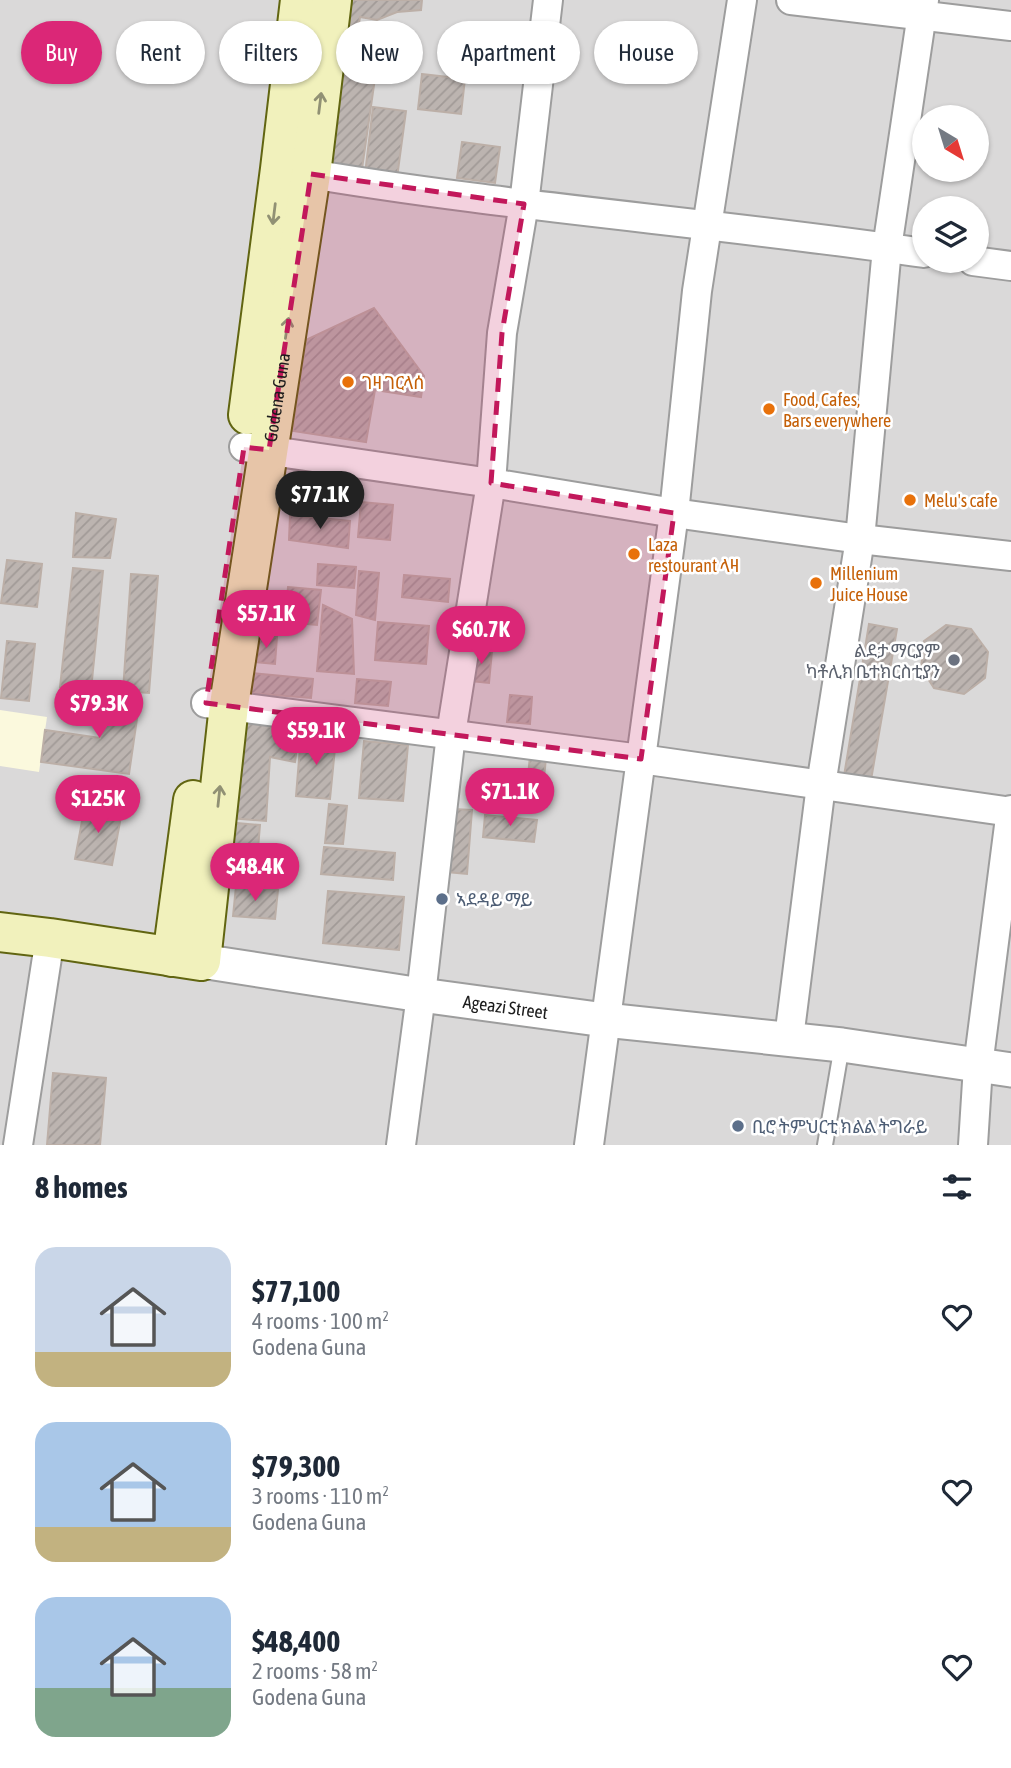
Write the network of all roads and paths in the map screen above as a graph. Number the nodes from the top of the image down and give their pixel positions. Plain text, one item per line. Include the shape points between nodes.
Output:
1 (300, 0) edge
2 (332, 0) edge
3 (548, 0) edge
4 (742, 0) edge
5 (791, 0) edge
6 (923, 8) edge
7 (1011, 26) edge
8 (296, 172) junction
9 (524, 204) junction
10 (706, 224) junction
11 (887, 248) junction
12 (912, 251) edge
13 (989, 264) edge
14 (1011, 267) edge
15 (256, 449) junction
16 (491, 483) junction
17 (674, 513) junction
18 (860, 539) junction
19 (1011, 556) edge
20 (218, 704) junction
21 (451, 734) junction
22 (641, 759) junction
23 (821, 785) junction
24 (1011, 812) edge
25 (0, 932) edge
26 (50, 938) junction
27 (187, 959) junction
28 (421, 995) junction
29 (605, 1020) junction
30 (789, 1038) junction
31 (842, 1045) junction
32 (978, 1066) junction
33 (1011, 1070) edge
34 (18, 1145) edge
35 (401, 1145) edge
36 (589, 1145) edge
37 (825, 1145) edge
38 (973, 1145) edge

1 - 8 main road, Godena Guna
8 -> 2 main road, Godena Guna
3 - 9 street
4 - 10 street
5 - 6 street
6 - 7 street
6 - 11 street
8 - 9 street
8 - 15 main road, Godena Guna
9 - 10 street
9 - 16 street via 502,333
10 - 11 street
10 - 17 street
11 - 12 street
11 - 18 street
13 - 14 street
15 - 16 street
15 - 20 main road, Godena Guna
16 - 17 street
16 - 21 street
17 - 18 street
17 - 22 street
18 - 19 street
18 - 23 street
20 - 21 street
20 - 27 main road, Godena Guna
21 - 22 street
21 - 28 street
22 - 23 street
22 - 29 street
23 - 24 street
23 - 30 street
24 - 32 street
25 - 26 main road, Ageazi Street
26 - 27 main road, Ageazi Street
26 - 34 street
27 - 28 street, Ageazi Street
28 - 29 street, Ageazi Street
28 - 35 street
29 - 30 street, Ageazi Street
29 - 36 street
30 - 31 street, Ageazi Street
31 - 32 street, Ageazi Street
31 - 37 lane
32 - 33 street, Ageazi Street
32 - 38 street

